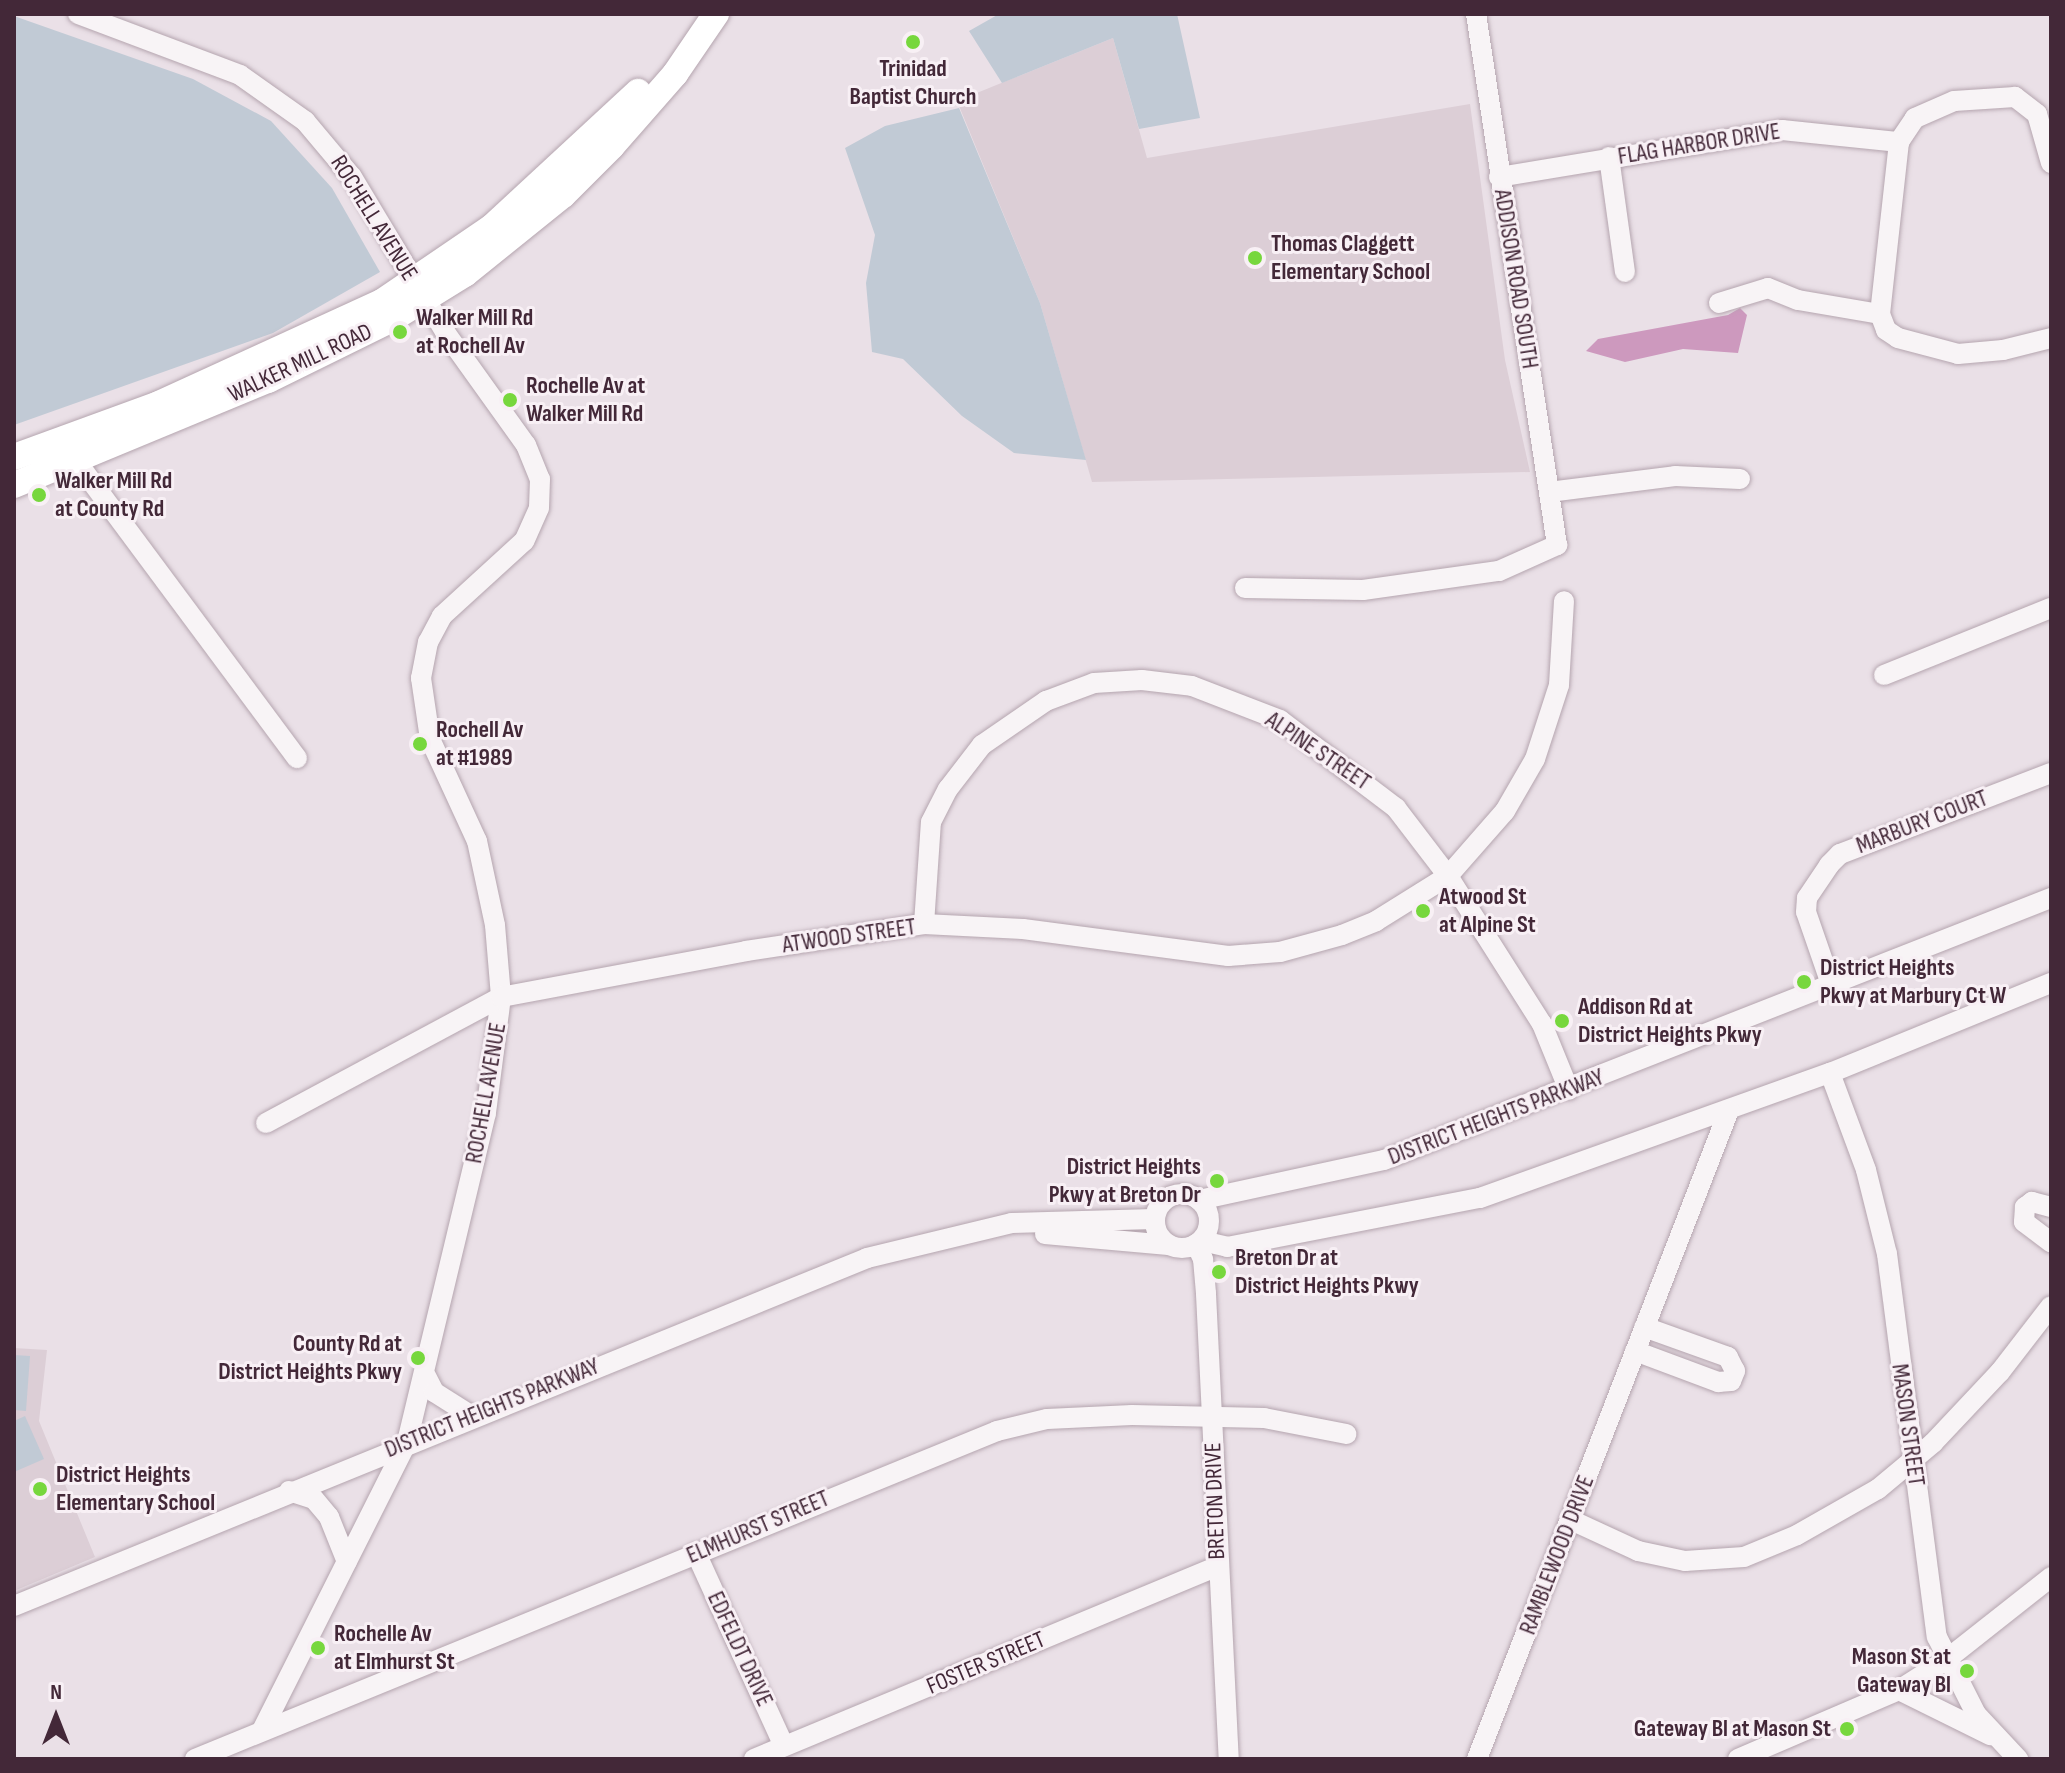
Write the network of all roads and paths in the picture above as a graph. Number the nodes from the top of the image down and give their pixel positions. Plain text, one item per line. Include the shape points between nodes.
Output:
1 (78, 14) edge
2 (699, 14) edge
3 (716, 14) edge
4 (1476, 14) edge
5 (1899, 142) junction
6 (1609, 157) junction
7 (2051, 163) edge
8 (1499, 177) junction
9 (1625, 272) dead end
10 (419, 291) junction
11 (1719, 303) dead end
12 (1880, 314) junction
13 (2051, 338) edge
14 (14, 457) edge
15 (77, 462) junction
16 (1740, 479) dead end
17 (14, 485) edge
18 (1549, 492) junction
19 (1245, 588) dead end
20 (1564, 601) dead end
21 (2051, 608) edge
22 (1884, 675) dead end
23 (297, 758) dead end
24 (2051, 773) edge
25 (1448, 876) junction
26 (2051, 898) edge
27 (924, 924) junction
28 (2051, 983) edge
29 (1831, 984) junction
30 (501, 997) junction
31 (1830, 1073) junction
32 (1569, 1090) junction
33 (1729, 1110) junction
34 (266, 1123) dead end
35 (1199, 1200) junction
36 (2051, 1207) edge
37 (1154, 1219) junction
38 (977, 1231) junction
39 (2051, 1242) edge
40 (1199, 1243) junction
41 (1169, 1245) junction
42 (2051, 1306) edge
43 (1644, 1327) junction
44 (1635, 1351) junction
45 (426, 1376) junction
46 (472, 1416) junction
47 (1212, 1417) junction
48 (1346, 1434) dead end
49 (407, 1442) junction
50 (1913, 1460) junction
51 (289, 1491) junction
52 (1571, 1520) junction
53 (696, 1553) junction
54 (347, 1562) junction
55 (1218, 1566) junction
56 (2051, 1577) edge
57 (14, 1606) edge
58 (1946, 1660) junction
59 (1899, 1690) junction
60 (262, 1730) junction
61 (1994, 1737) junction
62 (784, 1746) junction
63 (195, 1759) edge
64 (754, 1759) edge
65 (1229, 1759) edge
66 (1477, 1759) edge
67 (1738, 1759) edge
68 (2018, 1759) edge

1 - 10 street, ROCHELL AVENUE via 214,63 286,105 352,177
2 - 10 main road, WALKER MILL ROAD via 667,59 584,146
3 - 10 main road, WALKER MILL ROAD via 675,74 563,195 506,244
4 - 8 street, ADDISON ROAD SOUTH
5 - 6 street, FLAG HARBOR DRIVE via 1782,130
5 - 7 street via 1915,118 1930,108 2015,97 2041,121
5 - 12 street
6 - 8 street, FLAG HARBOR DRIVE
6 - 9 street
8 - 18 street, ADDISON ROAD SOUTH
10 - 14 main road, WALKER MILL ROAD via 99,428
10 - 15 main road, WALKER MILL ROAD via 268,380
10 - 30 street, ROCHELL AVENUE via 526,445 540,479 539,508 524,541 442,616 428,642 421,678 430,739 482,858
11 - 12 street via 1768,288 1798,300
12 - 13 street via 1886,330 1898,338 1958,354
15 - 17 main road, WALKER MILL ROAD
15 - 23 street
16 - 18 street via 1675,476
18 - 19 street, ADDISON ROAD SOUTH via 1557,545 1499,571 1363,590
20 - 25 street, ATWOOD STREET via 1563,667 1535,759 1505,811
21 - 22 street
24 - 29 street, MARBURY COURT via 1840,854 1807,898 1806,912
25 - 27 street, ATWOOD STREET via 1365,925 1257,955 1209,954 1023,929
25 - 27 street, ALPINE STREET via 1396,808 1280,720 1192,686 1113,680 1046,701 999,730 968,760 931,822
25 - 32 street, ALPINE STREET via 1542,1024
26 - 29 street, DISTRICT HEIGHTS PARKWAY
27 - 30 street, ATWOOD STREET
28 - 31 street
29 - 32 street, DISTRICT HEIGHTS PARKWAY
30 - 34 street, ATWOOD STREET
30 - 45 street, ROCHELL AVENUE via 492,1083
31 - 33 street
31 - 50 street, MASON STREET via 1880,1216
32 - 35 street, DISTRICT HEIGHTS PARKWAY via 1384,1160
33 - 40 street via 1465,1202 1227,1247
33 - 43 street, RAMBLEWOOD DRIVE
35 - 37 street via 1174,1195 1160,1205
35 - 40 street via 1209,1221
36 - 39 street via 2032,1202 2025,1207 2024,1222
37 - 38 street, DISTRICT HEIGHTS PARKWAY via 1012,1223
37 - 41 street via 1158,1234
38 - 41 street, DISTRICT HEIGHTS PARKWAY
38 - 46 street, DISTRICT HEIGHTS PARKWAY via 822,1274
40 - 41 street
40 - 47 street, BRETON DRIVE
42 - 50 street via 1984,1391
43 - 44 street, RAMBLEWOOD DRIVE
43 - 44 street via 1728,1357 1735,1371 1731,1381 1718,1382
44 - 52 street, RAMBLEWOOD DRIVE
45 - 46 street via 434,1392
45 - 49 street, ROCHELL AVENUE
46 - 49 street, DISTRICT HEIGHTS PARKWAY
47 - 48 street, ELMHURST STREET via 1280,1420
47 - 53 street, ELMHURST STREET via 1081,1416 1018,1425
47 - 55 street, BRETON DRIVE
49 - 51 street, DISTRICT HEIGHTS PARKWAY
49 - 54 street, ROCHELL AVENUE
50 - 52 street via 1834,1517 1726,1561 1655,1556
50 - 58 street, MASON STREET via 1934,1626
51 - 54 street via 314,1499 329,1517
51 - 57 street, DISTRICT HEIGHTS PARKWAY
52 - 66 street, RAMBLEWOOD DRIVE
53 - 60 street, ELMHURST STREET
53 - 62 street, EDFELDT DRIVE
54 - 60 street, ROCHELL AVENUE
55 - 62 street, FOSTER STREET
55 - 65 street, BRETON DRIVE
56 - 58 street
58 - 59 street
58 - 61 street, MASON STREET
59 - 61 street
59 - 67 street
60 - 63 street, ELMHURST STREET
61 - 68 street, MASON STREET
62 - 64 street, FOSTER STREET

